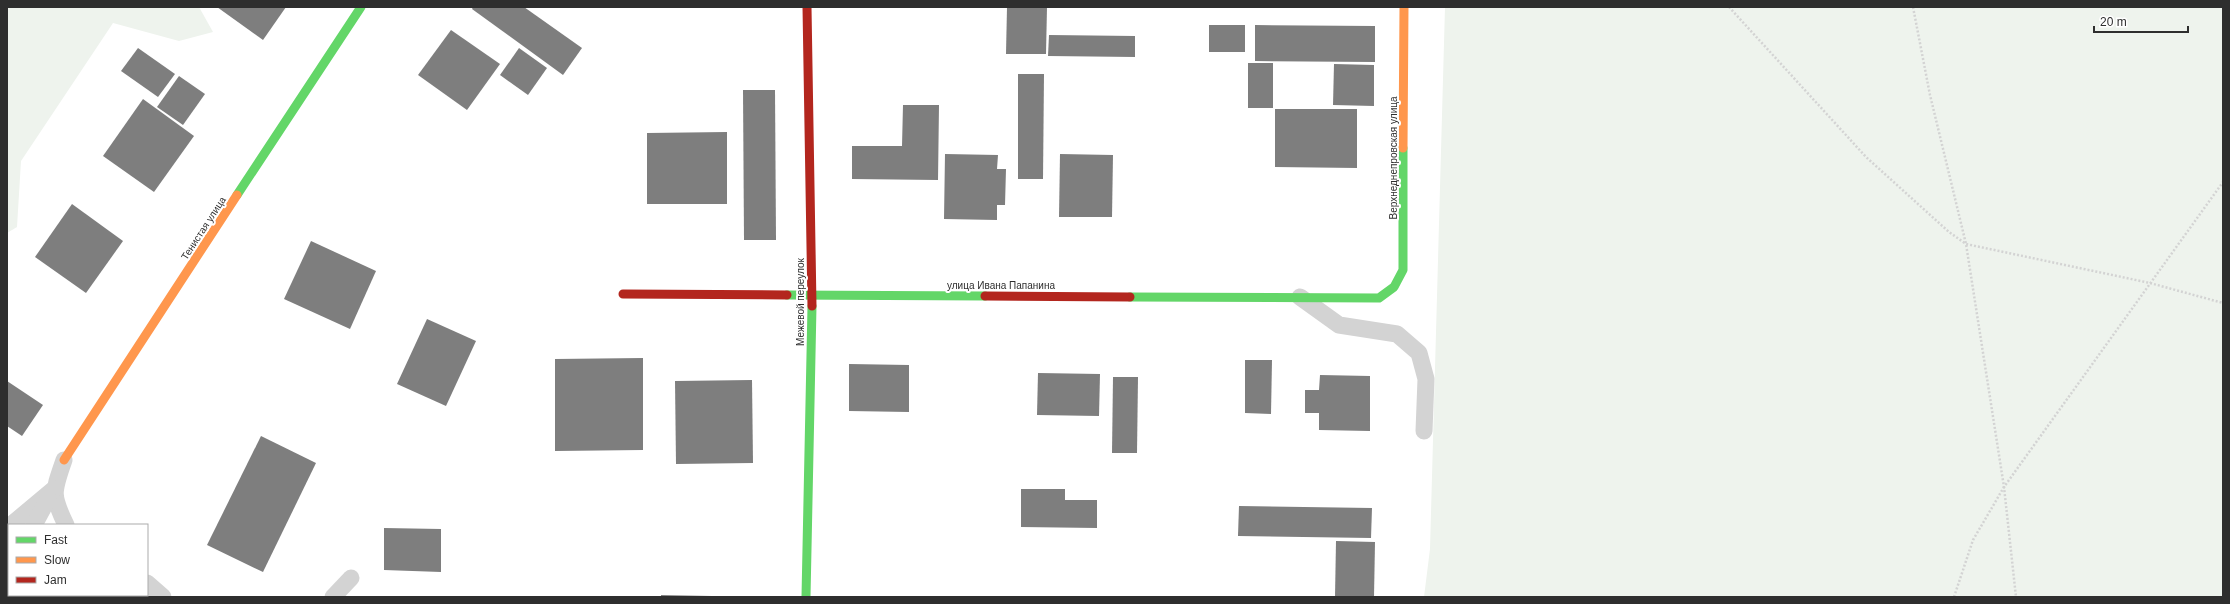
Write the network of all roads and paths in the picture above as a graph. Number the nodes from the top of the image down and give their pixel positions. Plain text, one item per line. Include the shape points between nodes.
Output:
1 (361, 7) edge
2 (807, 7) edge
3 (1404, 7) edge
4 (1729, 7) edge
5 (1913, 7) edge
6 (2223, 182) edge
7 (1966, 244) junction
8 (2150, 283) junction
9 (623, 294) dead end
10 (812, 296) junction
11 (1300, 297) junction
12 (1379, 298) joint
13 (2223, 304) edge
14 (1424, 431) dead end
15 (64, 460) joint
16 (2004, 487) junction
17 (54, 489) junction
18 (11, 524) edge
19 (35, 524) edge
20 (65, 524) edge
21 (351, 578) dead end
22 (148, 584) edge
23 (163, 597) edge
24 (333, 597) edge
25 (806, 597) edge
26 (1954, 597) edge
27 (2016, 597) edge

1 - 15 street, Тенистая улица
2 - 10 street, Межевой переулок
3 - 12 street, Верхнеднепровская улица via 1403,270 1394,287
4 - 7 path via 1866,157 1949,232
5 - 7 path via 1930,95
6 - 8 path
7 - 8 path
7 - 16 path
8 - 13 path
8 - 16 path
9 - 10 street, улица Ивана Папанина
10 - 11 street, улица Ивана Папанина
10 - 25 street, Межевой переулок
11 - 12 street, улица Ивана Папанина
11 - 14 lane via 1339,325 1397,334 1419,353 1426,380
15 - 17 lane
16 - 26 path via 1973,540
16 - 27 path
17 - 18 lane
17 - 19 lane
17 - 20 lane via 55,504
21 - 24 lane
22 - 23 lane

